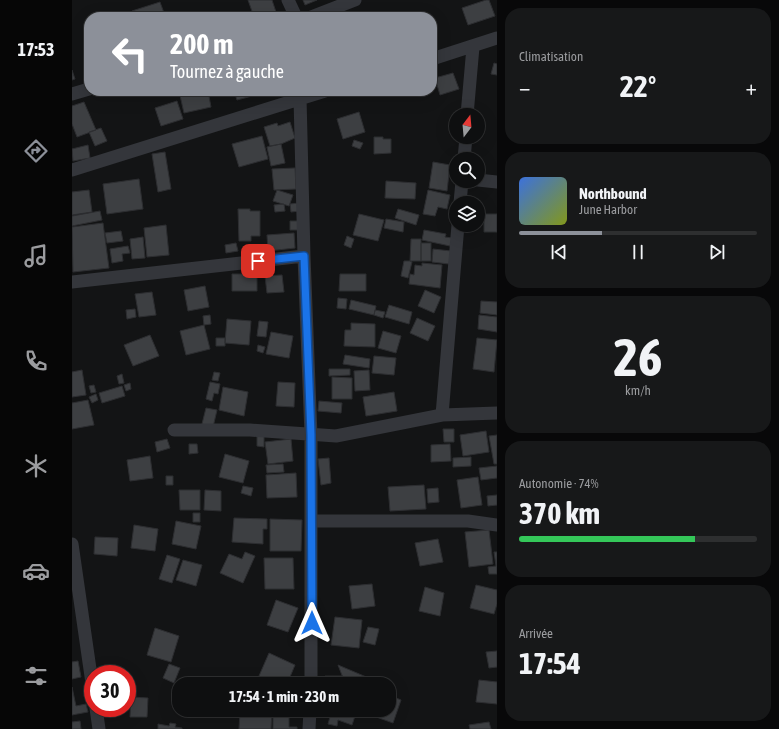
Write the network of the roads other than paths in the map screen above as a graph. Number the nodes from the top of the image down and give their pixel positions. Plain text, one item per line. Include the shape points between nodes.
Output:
1 (288, 0) edge
2 (355, 0) edge
3 (294, 12) edge
4 (324, 12) edge
5 (497, 38) edge
6 (473, 46) junction
7 (437, 57) edge
8 (84, 90) edge
9 (72, 94) edge
10 (307, 96) edge
11 (300, 98) junction
12 (468, 108) edge
13 (72, 170) edge
14 (485, 181) edge
15 (497, 182) edge
16 (457, 232) edge
17 (304, 256) junction
18 (72, 282) edge
19 (497, 412) edge
20 (442, 415) junction
21 (174, 430) dead end
22 (311, 435) junction
23 (311, 521) junction
24 (497, 525) edge
25 (72, 544) edge
26 (89, 665) edge
27 (311, 677) edge
28 (97, 717) edge
29 (310, 717) edge
30 (99, 729) edge
31 (310, 729) edge

1 - 3 street
2 - 4 street
5 - 6 street
6 - 7 street
6 - 12 street
8 - 9 street
10 - 11 street
11 - 13 street
11 - 17 street
14 - 15 street
16 - 20 street
17 - 18 street
17 - 22 street
19 - 20 street
20 - 22 street via 336,436
21 - 22 street via 250,430
22 - 23 street
23 - 24 street via 468,521
23 - 27 street
25 - 26 street
28 - 30 street
29 - 31 street

